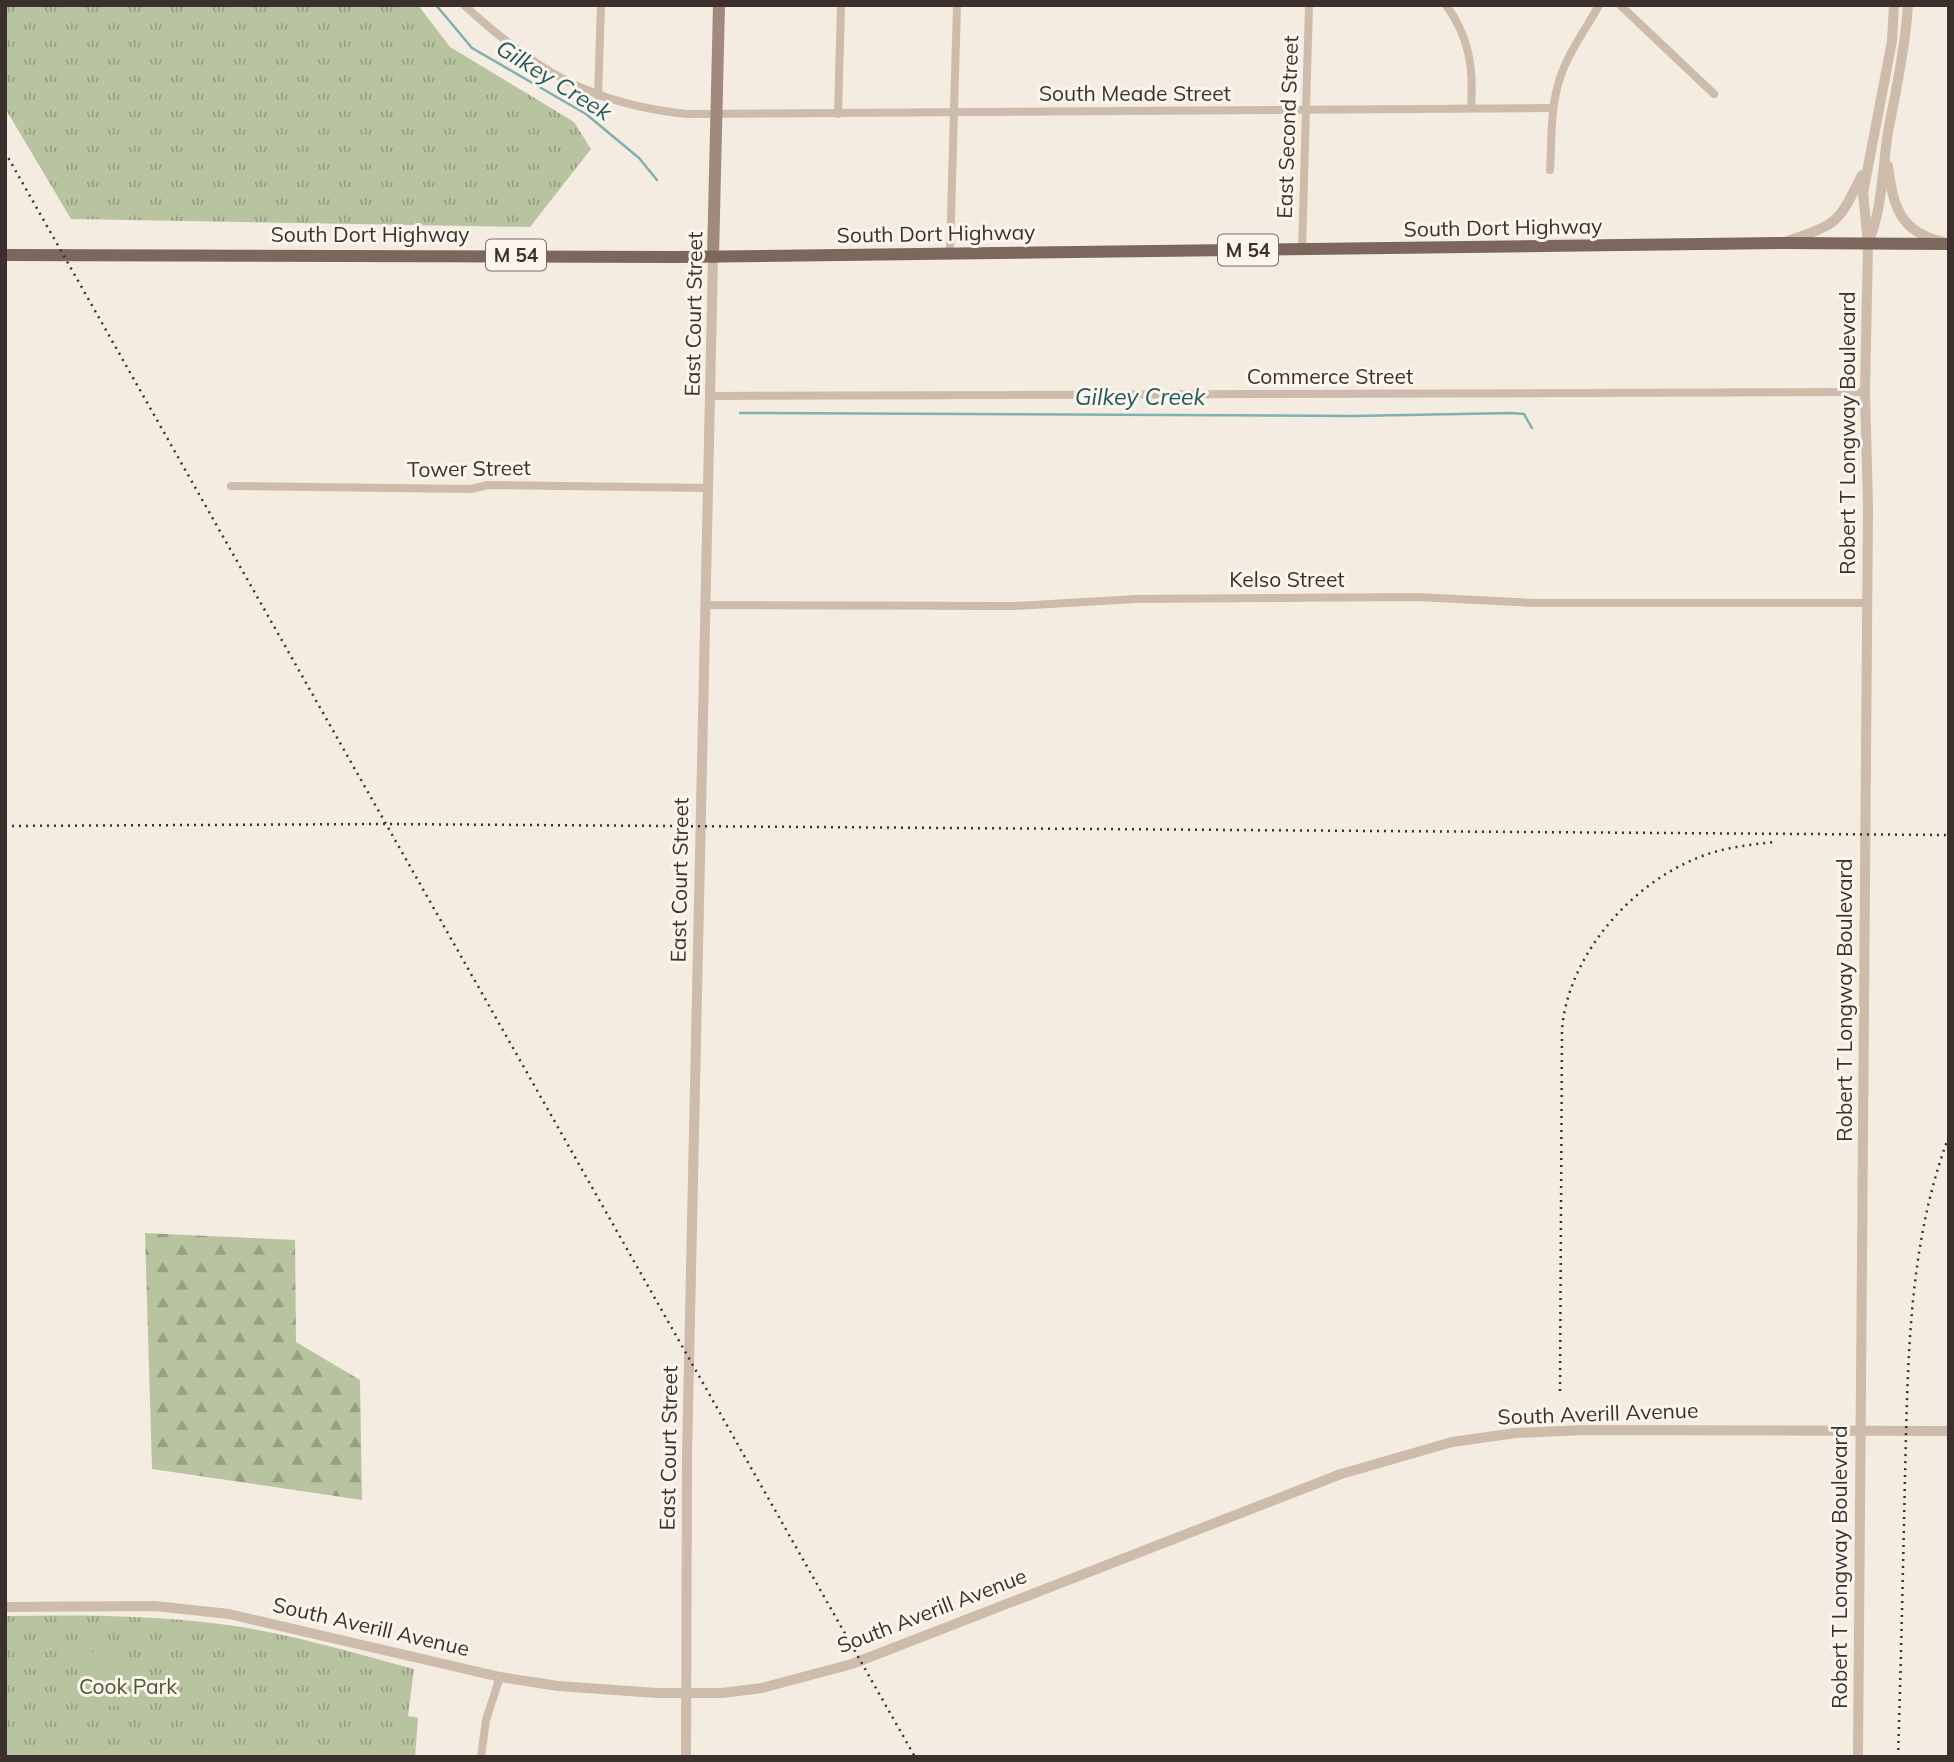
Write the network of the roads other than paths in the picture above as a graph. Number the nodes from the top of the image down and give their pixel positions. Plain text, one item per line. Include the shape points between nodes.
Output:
1 (464, 5) edge
2 (601, 5) edge
3 (719, 5) edge
4 (841, 5) edge
5 (957, 5) edge
6 (1309, 5) edge
7 (1446, 5) edge
8 (1600, 5) edge
9 (1620, 5) edge
10 (1894, 5) edge
11 (1908, 5) edge
12 (1714, 94) dead end
13 (598, 96) junction
14 (1471, 107) junction
15 (1553, 108) junction
16 (1306, 110) junction
17 (954, 113) junction
18 (838, 114) junction
19 (718, 115) junction
20 (1888, 133) junction
21 (1867, 166) junction
22 (1550, 170) dead end
23 (1783, 243) junction
24 (1868, 243) junction
25 (1949, 244) edge
26 (1302, 250) junction
27 (950, 252) junction
28 (5, 255) edge
29 (713, 257) junction
30 (1865, 392) junction
31 (712, 396) junction
32 (231, 485) dead end
33 (709, 488) junction
34 (1867, 603) junction
35 (707, 605) junction
36 (1859, 1430) junction
37 (1949, 1431) edge
38 (5, 1607) edge
39 (500, 1677) junction
40 (686, 1694) junction
41 (481, 1757) edge
42 (686, 1757) edge
43 (1858, 1757) edge

1 - 13 street, South Meade Street via 534,63
2 - 13 street
3 - 19 main road, East Court Street
4 - 18 street
5 - 17 street
6 - 16 street, East Second Street
7 - 14 street via 1461,26 1471,55
8 - 15 street via 1573,48
9 - 12 street
10 - 21 street, Robert T Longway Boulevard via 1892,41
11 - 20 street, Robert T Longway Boulevard via 1904,55
13 - 19 street, South Meade Street via 650,110
14 - 15 street, South Meade Street
14 - 16 street, South Meade Street
15 - 22 street
16 - 17 street, South Meade Street
16 - 26 street, East Second Street
17 - 18 street, South Meade Street
17 - 27 street
18 - 19 street, South Meade Street
19 - 29 main road, East Court Street
20 - 24 street, Robert T Longway Boulevard via 1877,215
20 - 25 street via 1894,206 1914,228
21 - 23 street via 1841,216
21 - 24 street, Robert T Longway Boulevard via 1863,211
23 - 24 main road, South Dort Highway / M 54
23 - 26 main road, South Dort Highway / M 54
24 - 25 main road, M 54
24 - 30 street, Robert T Longway Boulevard
26 - 27 main road, South Dort Highway / M 54
27 - 29 main road, South Dort Highway / M 54
28 - 29 main road, South Dort Highway / M 54
29 - 31 street, East Court Street
30 - 31 street, Commerce Street
30 - 34 street, Robert T Longway Boulevard
31 - 33 street, East Court Street
32 - 33 street, Tower Street
33 - 35 street, East Court Street
34 - 35 street, Kelso Street via 1534,603 1417,597 1136,599 1014,606
34 - 36 street, Robert T Longway Boulevard
35 - 40 street, East Court Street
36 - 37 street, South Averill Avenue
36 - 40 street, South Averill Avenue via 1563,1431 1452,1442 1341,1474 852,1664 762,1688
36 - 43 street, Robert T Longway Boulevard
38 - 39 street, South Averill Avenue via 155,1606 229,1614
39 - 40 street, South Averill Avenue via 558,1686
39 - 41 street via 486,1720
40 - 42 street, East Court Street

